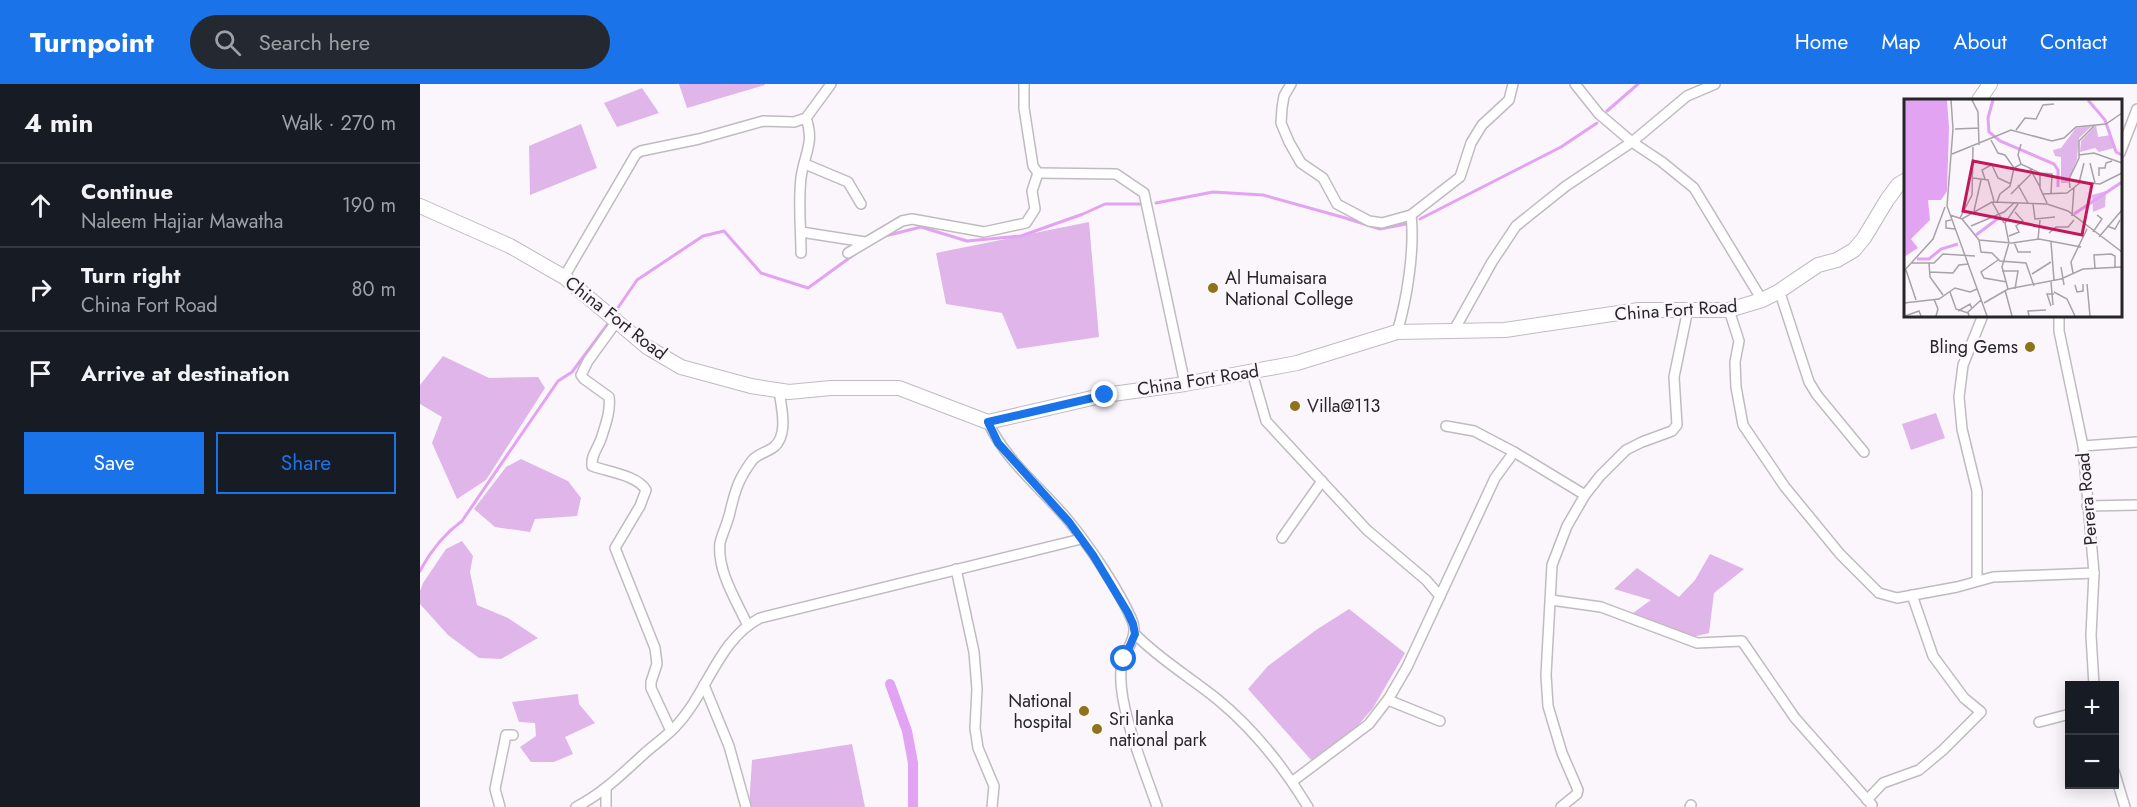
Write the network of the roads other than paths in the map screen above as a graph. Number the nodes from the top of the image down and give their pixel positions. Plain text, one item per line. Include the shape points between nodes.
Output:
1 (831, 84) edge
2 (1024, 84) edge
3 (1291, 84) edge
4 (1513, 84) edge
5 (1575, 84) edge
6 (1714, 84) edge
7 (1990, 84) edge
8 (1980, 99) edge
9 (2137, 110) edge
10 (806, 118) junction
11 (1632, 142) junction
12 (2122, 150) edge
13 (805, 164) junction
14 (1038, 173) junction
15 (1904, 181) edge
16 (861, 204) dead end
17 (420, 206) edge
18 (1411, 215) junction
19 (801, 232) junction
20 (865, 242) junction
21 (801, 253) dead end
22 (848, 253) dead end
23 (564, 277) junction
24 (1778, 292) junction
25 (1762, 300) junction
26 (1688, 309) junction
27 (1730, 310) junction
28 (1983, 316) edge
29 (2059, 316) edge
30 (612, 317) junction
31 (1397, 332) junction
32 (1453, 332) junction
33 (1252, 372) junction
34 (1185, 384) junction
35 (779, 390) junction
36 (988, 422) junction
37 (1446, 426) dead end
38 (2137, 442) edge
39 (2083, 446) junction
40 (1514, 452) junction
41 (1864, 452) dead end
42 (1322, 481) junction
43 (1585, 495) junction
44 (2137, 505) edge
45 (2087, 506) junction
46 (1282, 538) dead end
47 (1081, 539) junction
48 (956, 569) junction
49 (2094, 573) junction
50 (1977, 581) junction
51 (1440, 596) junction
52 (1912, 596) junction
53 (1551, 600) junction
54 (747, 624) junction
55 (1135, 634) junction
56 (2094, 681) edge
57 (704, 685) junction
58 (1388, 700) junction
59 (2065, 715) edge
60 (1440, 720) dead end
61 (2039, 722) dead end
62 (670, 731) junction
63 (513, 735) dead end
64 (1293, 781) junction
65 (2119, 785) edge
66 (606, 788) junction
67 (1869, 803) edge
68 (500, 807) edge
69 (576, 807) edge
70 (606, 807) edge
71 (746, 807) edge
72 (992, 807) edge
73 (1157, 807) edge
74 (1308, 807) edge
75 (1561, 807) edge
76 (2125, 807) edge

1 - 10 street
2 - 14 street via 1024,108
3 - 18 street via 1284,96 1281,123 1288,142 1301,163 1323,178 1337,204 1369,221 1382,223
4 - 18 street via 1509,100 1482,125 1460,177
5 - 11 street via 1599,114
6 - 11 street via 1687,96
7 - 8 street
9 - 12 street
10 - 13 street via 811,130
10 - 23 street via 794,122 763,121 636,154
11 - 25 street via 1694,188
11 - 32 street via 1566,186 1516,226
13 - 16 street via 848,182
13 - 19 street via 801,178
14 - 20 street via 1032,191 1035,209 1026,223 984,232 912,219
14 - 34 street via 1116,174 1144,193
15 - 24 street, China Fort Road via 1854,250 1818,265
17 - 23 street, China Fort Road via 510,246
18 - 31 street via 1413,230 1404,310
19 - 20 street
19 - 21 street
20 - 22 street
23 - 30 street, China Fort Road
24 - 25 street, China Fort Road
24 - 41 street via 1809,382
25 - 27 street, China Fort Road
26 - 27 street, China Fort Road
26 - 32 street, China Fort Road via 1639,310 1505,330
26 - 43 street via 1674,376 1677,425 1672,431 1626,450
27 - 52 street via 1739,341 1735,362 1743,425 1770,467 1840,554 1879,593 1897,598
28 - 50 street via 1963,365 1959,397 1962,429 1977,491
29 - 39 street, Perera Road
30 - 35 street, China Fort Road via 647,347 681,367
30 - 62 street via 581,375 609,397 592,466 624,476 646,490 615,548 655,648 657,664 651,688
31 - 32 street, China Fort Road
31 - 33 street, China Fort Road via 1297,363
33 - 34 street, China Fort Road
33 - 42 street via 1266,422
34 - 36 street, China Fort Road via 1105,395
35 - 36 street, China Fort Road via 899,388
35 - 54 street via 783,425 779,441 753,459 739,479 720,542 723,571
36 - 47 street via 998,443
37 - 40 street via 1474,431
38 - 39 street
39 - 45 street, Perera Road
40 - 43 street
40 - 51 street via 1495,478
42 - 46 street
42 - 51 street via 1367,530
43 - 53 street via 1567,526 1552,565
44 - 45 street
45 - 49 street, Perera Road
47 - 48 street
47 - 55 street via 1131,618
48 - 54 street
48 - 72 street via 974,652 975,728 978,748 994,786
49 - 50 street via 2002,576
49 - 56 street, Perera Road
50 - 52 street
51 - 58 street
52 - 67 street via 1934,656 1964,698 1981,712 1919,770 1903,771 1883,783
53 - 67 street via 1601,607 1697,643 1742,641 1795,718
53 - 75 street via 1548,706 1578,790
54 - 57 street via 730,642
55 - 64 street via 1240,719 1268,747
55 - 73 street via 1122,665 1121,684
57 - 62 street
57 - 71 street via 729,746
58 - 60 street
58 - 64 street via 1369,724
59 - 61 street
62 - 66 street
63 - 68 street via 506,735 495,789
64 - 74 street
65 - 76 street
66 - 69 street
66 - 70 street

